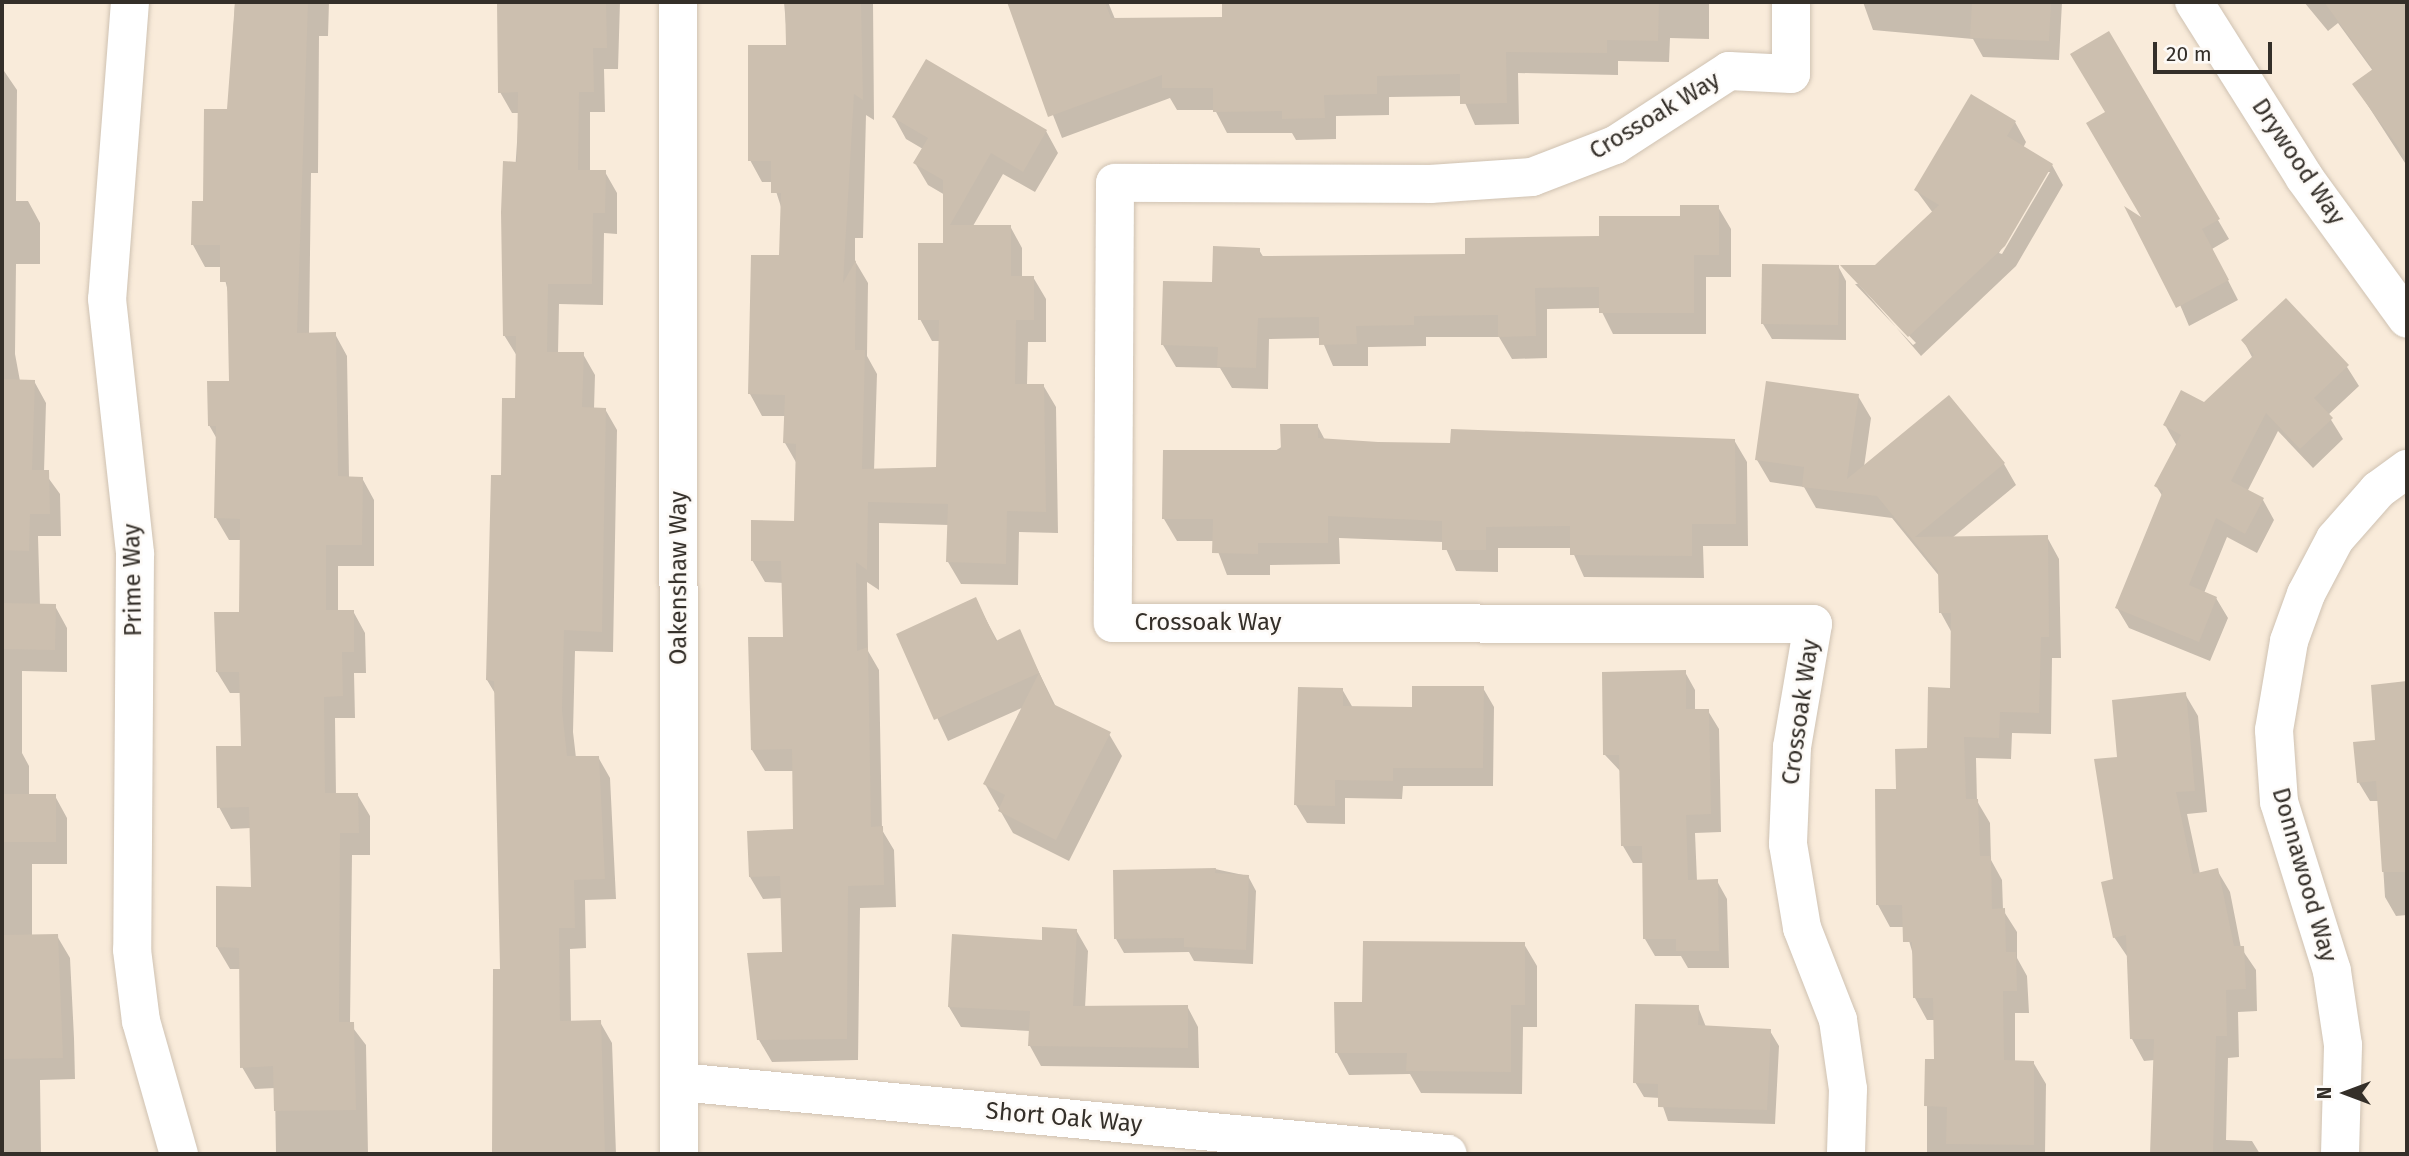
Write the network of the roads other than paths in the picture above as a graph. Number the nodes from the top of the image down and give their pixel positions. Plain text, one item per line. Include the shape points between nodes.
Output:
1 (130, 2) edge
2 (678, 2) edge
3 (1791, 2) edge
4 (2194, 2) edge
5 (2407, 318) edge
6 (2407, 469) edge
7 (679, 1082) junction
8 (179, 1154) edge
9 (678, 1154) edge
10 (1448, 1154) edge
11 (1846, 1154) edge
12 (2340, 1154) edge

1 - 8 street, Prime Way via 107,299 135,554 132,950 141,1021
2 - 7 street, Oakenshaw Way
3 - 11 street, Crossoak Way via 1791,75 1729,71 1615,145 1532,177 1430,184 1115,183 1113,623 1813,624 1792,747 1788,844 1802,928 1838,1020 1848,1089
4 - 5 street, Drywood Way via 2304,177
6 - 12 street, Donnawood Way via 2378,490 2335,538 2306,594 2289,641 2274,730 2279,802 2332,971 2343,1045
7 - 9 street, Oakenshaw Way
7 - 10 street, Short Oak Way

